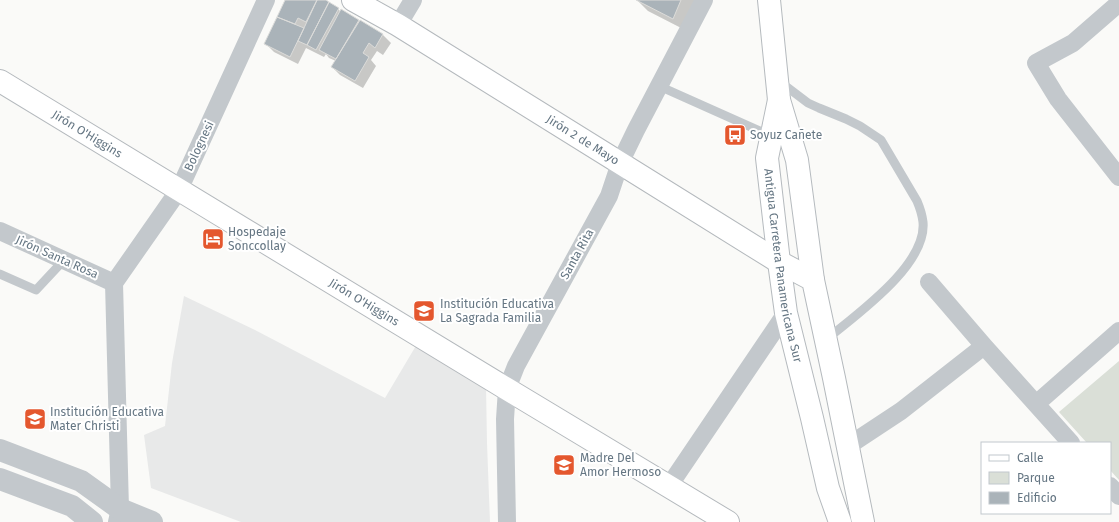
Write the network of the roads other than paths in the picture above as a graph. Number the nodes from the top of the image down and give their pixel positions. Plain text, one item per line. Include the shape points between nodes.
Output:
1 (266, 0) edge
2 (353, 0) edge
3 (413, 0) edge
4 (704, 0) edge
5 (769, 0) edge
6 (1119, 3) edge
7 (398, 25) junction
8 (0, 81) edge
9 (659, 86) junction
10 (778, 90) junction
11 (771, 136) junction
12 (620, 163) junction
13 (1119, 177) edge
14 (179, 190) junction
15 (0, 231) edge
16 (64, 260) junction
17 (779, 262) junction
18 (0, 274) edge
19 (813, 280) junction
20 (929, 282) dead end
21 (114, 283) junction
22 (786, 313) junction
23 (1119, 331) edge
24 (826, 340) junction
25 (984, 346) junction
26 (507, 390) junction
27 (1036, 404) junction
28 (1070, 442) edge
29 (848, 446) junction
30 (0, 450) edge
31 (0, 479) edge
32 (669, 486) junction
33 (1111, 487) edge
34 (1119, 496) edge
35 (118, 516) edge
36 (92, 522) edge
37 (152, 522) edge
38 (506, 522) edge
39 (728, 522) edge
40 (840, 522) edge
41 (863, 522) edge

1 - 14 street, Bolognesi
2 - 7 main road, Jirón 2 de Mayo
3 - 7 street
4 - 9 street, Santa Rita
5 - 10 main road
6 - 13 street via 1073,43 1036,63 1058,99
7 - 12 main road, Jirón 2 de Mayo
8 - 14 main road, Jirón O'Higgins
9 - 11 lane
9 - 12 street, Santa Rita
10 - 11 main road, Antigua Carretera Panamericana Sur
10 - 19 main road via 798,160
10 - 24 lane via 846,119 881,140 921,211 923,222 920,241 898,278
11 - 17 main road, Antigua Carretera Panamericana Sur via 767,158
12 - 17 main road, Jirón 2 de Mayo
12 - 26 street, Santa Rita via 609,196 516,366
14 - 21 street, Bolognesi
14 - 26 main road, Jirón O'Higgins
15 - 16 street, Jirón Santa Rosa
16 - 18 lane via 36,290
16 - 21 street, Jirón Santa Rosa
17 - 19 main road, Jirón 2 de Mayo
17 - 22 main road, Antigua Carretera Panamericana Sur
19 - 24 main road
20 - 25 street
21 - 35 street
22 - 32 street
22 - 40 main road, Antigua Carretera Panamericana Sur via 828,488
23 - 27 street
24 - 29 main road
25 - 27 street
25 - 29 street via 901,411
26 - 32 main road, Jirón O'Higgins
26 - 38 street, Santa Rita
27 - 28 street
29 - 41 main road
30 - 35 street via 81,481
31 - 36 street via 72,506
32 - 39 main road, Jirón O'Higgins
33 - 34 street
35 - 37 street

